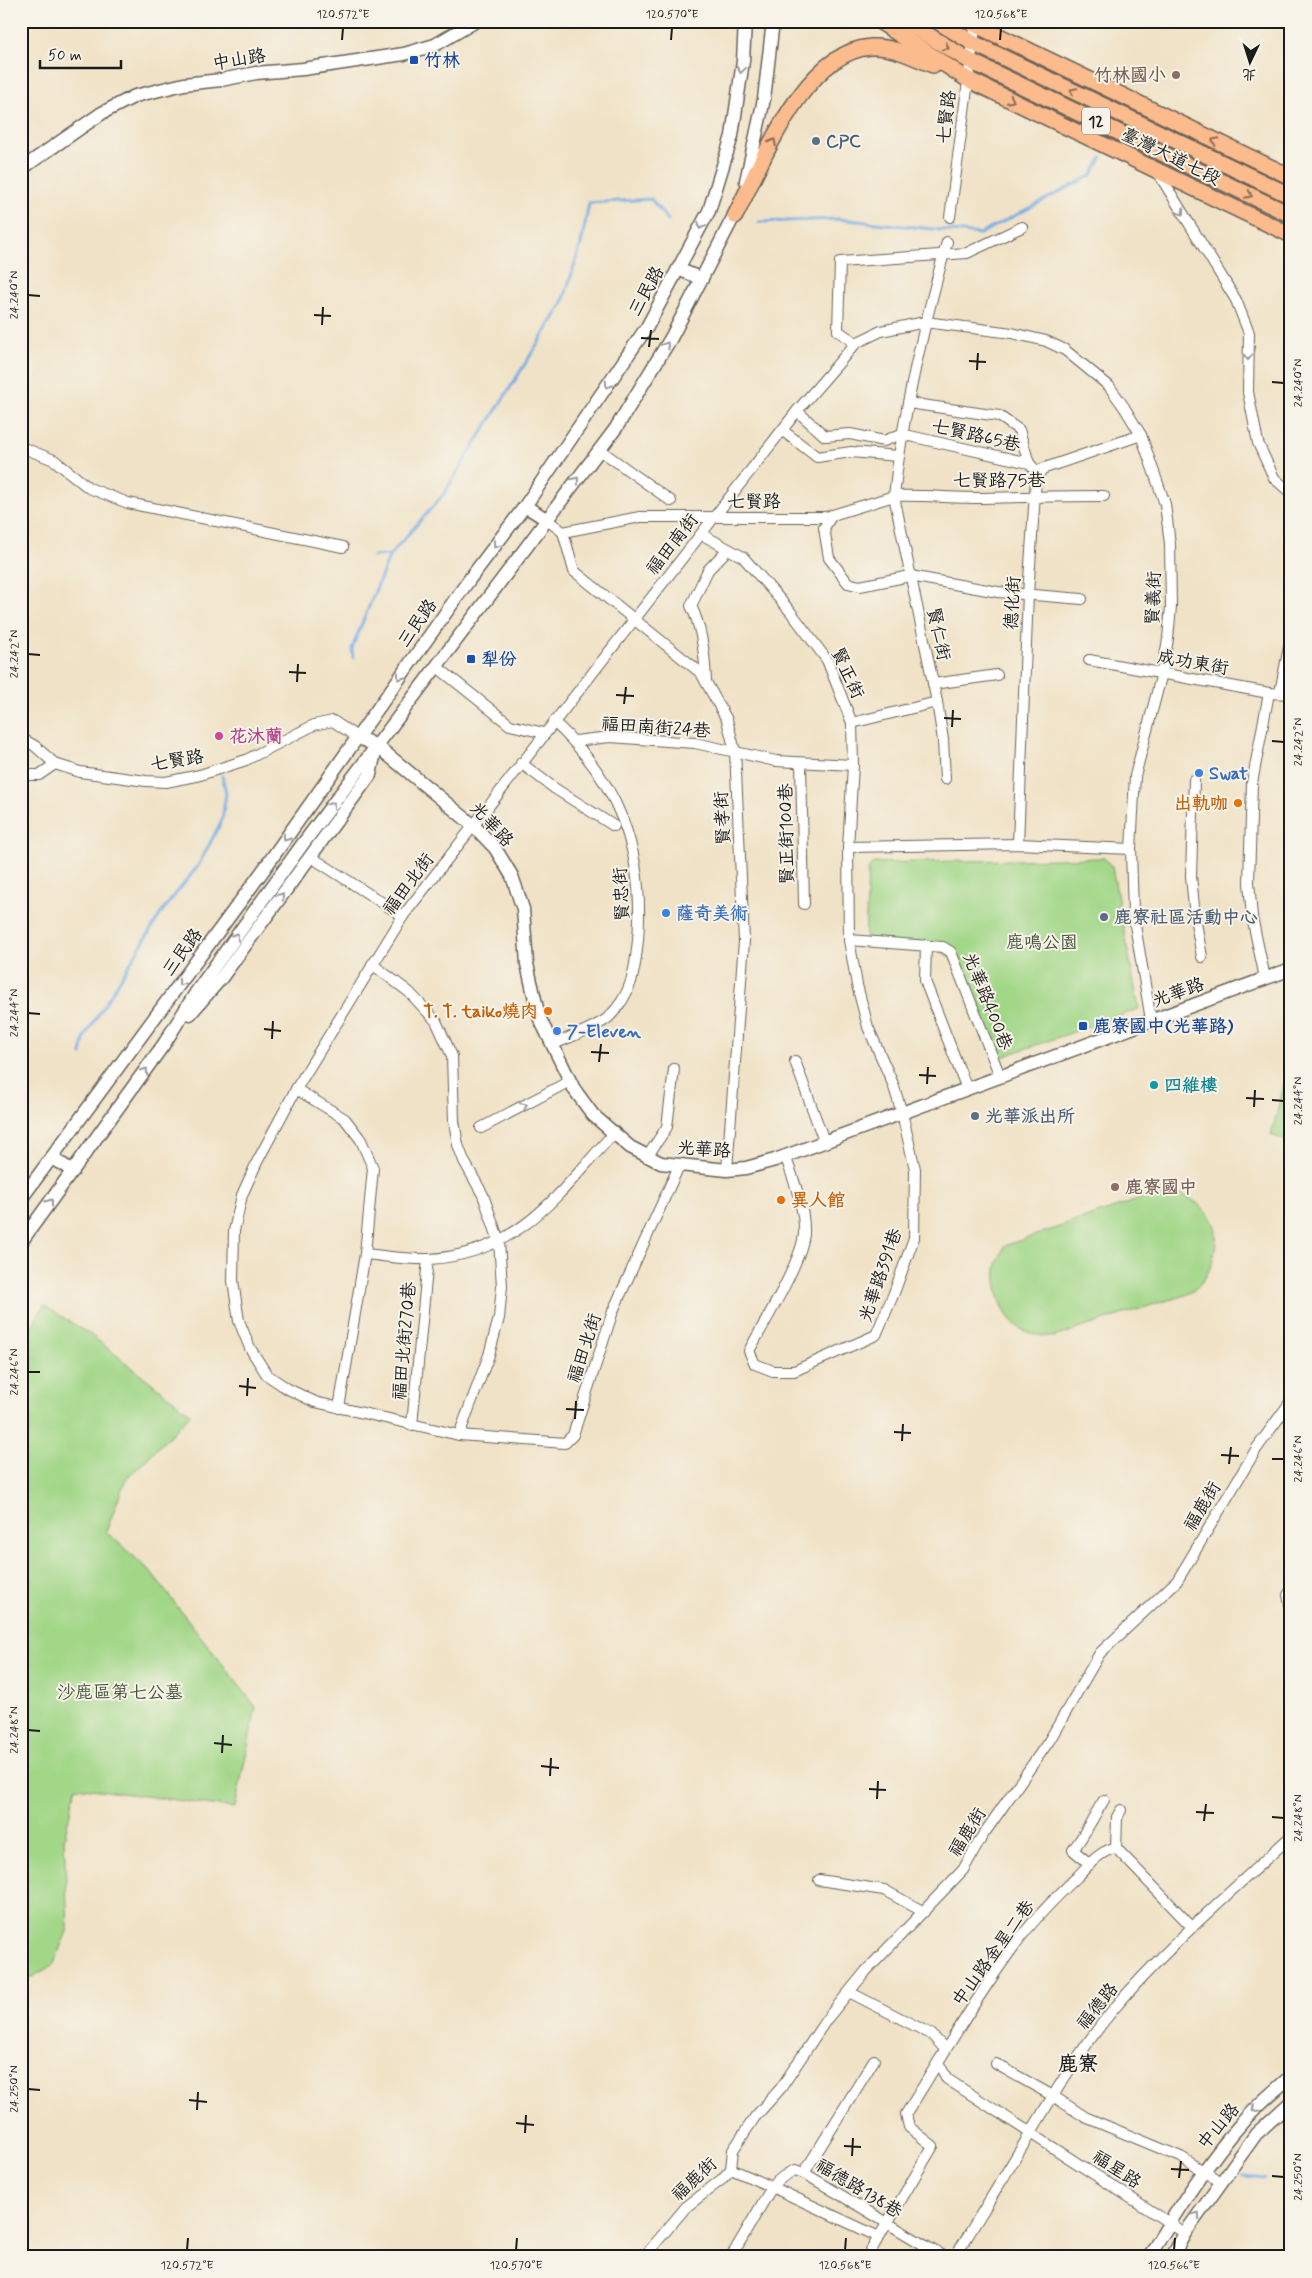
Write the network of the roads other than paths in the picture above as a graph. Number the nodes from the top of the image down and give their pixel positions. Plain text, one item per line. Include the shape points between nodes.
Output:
1 (476, 21) edge
2 (745, 21) edge
3 (773, 21) edge
4 (879, 21) edge
5 (905, 21) edge
6 (937, 21) edge
7 (973, 22) edge
8 (973, 43) junction
9 (970, 61) junction
10 (967, 79) junction
11 (21, 168) edge
12 (1157, 170) junction
13 (1291, 177) edge
14 (1291, 196) edge
15 (1291, 215) edge
16 (735, 216) junction
17 (950, 217) dead end
18 (1022, 226) dead end
19 (1291, 235) edge
20 (947, 242) dead end
21 (943, 256) junction
22 (678, 269) junction
23 (702, 279) junction
24 (925, 322) junction
25 (856, 343) junction
26 (908, 403) junction
27 (797, 411) junction
28 (782, 430) junction
29 (902, 434) junction
30 (1141, 435) junction
31 (21, 447) edge
32 (600, 450) junction
33 (898, 456) junction
34 (1028, 464) junction
35 (1040, 474) junction
36 (1291, 493) edge
37 (1034, 495) junction
38 (894, 496) junction
39 (1104, 496) dead end
40 (671, 501) dead end
41 (525, 506) junction
42 (832, 515) junction
43 (714, 517) junction
44 (546, 519) junction
45 (564, 532) junction
46 (701, 534) junction
47 (343, 547) dead end
48 (728, 549) junction
49 (910, 576) junction
50 (1028, 594) junction
51 (1082, 598) dead end
52 (634, 620) junction
53 (1291, 637) edge
54 (1089, 660) dead end
55 (436, 666) junction
56 (1162, 673) junction
57 (997, 675) dead end
58 (706, 683) junction
59 (933, 684) junction
60 (1269, 692) junction
61 (1280, 692) junction
62 (1291, 694) edge
63 (937, 702) junction
64 (554, 722) junction
65 (852, 723) junction
66 (544, 733) junction
67 (357, 737) junction
68 (21, 738) edge
69 (575, 741) junction
70 (377, 746) junction
71 (734, 751) junction
72 (521, 763) junction
73 (55, 764) junction
74 (801, 764) junction
75 (853, 766) junction
76 (21, 775) edge
77 (945, 779) dead end
78 (1194, 780) dead end
79 (473, 825) junction
80 (614, 826) dead end
81 (1018, 844) junction
82 (848, 847) junction
83 (1131, 849) junction
84 (311, 857) junction
85 (804, 904) dead end
86 (403, 916) junction
87 (849, 940) junction
88 (926, 945) junction
89 (1202, 958) dead end
90 (372, 964) junction
91 (1291, 969) edge
92 (1265, 978) junction
93 (1151, 1020) junction
94 (164, 1044) junction
95 (552, 1046) junction
96 (795, 1061) dead end
97 (674, 1069) dead end
98 (1000, 1076) junction
99 (570, 1081) junction
100 (296, 1089) junction
101 (967, 1089) junction
102 (902, 1113) junction
103 (481, 1128) dead end
104 (613, 1134) junction
105 (824, 1141) junction
106 (785, 1155) junction
107 (647, 1157) junction
108 (52, 1158) junction
109 (679, 1166) junction
110 (728, 1170) junction
111 (73, 1171) junction
112 (21, 1199) edge
113 (499, 1241) junction
114 (21, 1242) edge
115 (365, 1254) junction
116 (428, 1259) junction
117 (1291, 1401) edge
118 (339, 1408) junction
119 (412, 1425) junction
120 (459, 1435) junction
121 (1291, 1590) edge
122 (1291, 1610) edge
123 (1104, 1800) dead end
124 (1121, 1810) dead end
125 (1291, 1836) edge
126 (1116, 1848) junction
127 (1090, 1864) junction
128 (819, 1880) dead end
129 (924, 1912) junction
130 (1192, 1927) junction
131 (850, 1992) junction
132 (946, 2049) junction
133 (874, 2060) dead end
134 (938, 2062) junction
135 (996, 2064) dead end
136 (1291, 2076) edge
137 (1053, 2096) junction
138 (1291, 2102) edge
139 (1031, 2132) junction
140 (731, 2169) junction
141 (1203, 2172) junction
142 (804, 2173) junction
143 (1221, 2182) junction
144 (772, 2187) junction
145 (887, 2223) junction
146 (1169, 2223) junction
147 (1185, 2233) junction
148 (879, 2237) junction
149 (644, 2257) edge
150 (731, 2257) edge
151 (867, 2257) edge
152 (944, 2257) edge
153 (955, 2257) edge
154 (1149, 2257) edge
155 (1172, 2257) edge

1 - 11 street, 中山路 via 435,45 404,54 303,69 256,72 135,96 102,113
2 -> 22 street, 三民路 via 732,136 709,211
3 - 16 street, 三民路 via 764,99 750,167
4 - 10 main road, 臺灣大道七段 / 12
5 -> 9 main road, 臺灣大道七段 / 12
6 - 8 main road, 臺灣大道七段 / 12
7 - 8 street, 七賢路
13 -> 7 main road, 臺灣大道七段 / 12
8 - 9 street, 七賢路
14 -> 8 main road, 臺灣大道七段 / 12
9 - 10 street, 七賢路
9 -> 15 main road, 臺灣大道七段 / 12
10 -> 12 main road, 臺灣大道七段 / 12
16 -> 10 main road via 788,113 807,84 841,58 871,47 891,49
10 - 17 street, 七賢路
12 - 19 main road, 臺灣大道七段 / 12
12 -> 36 street via 1236,300 1248,333 1248,392 1258,443 1274,478
16 - 23 street, 三民路
18 - 21 street via 967,253
20 - 21 street
21 - 24 street
21 - 25 street via 840,262 838,331
22 - 23 street
22 -> 41 street, 三民路 via 647,327
32 -> 23 street, 三民路 via 671,338
24 - 25 street, 福田南街 via 881,331
24 - 26 street
24 - 30 street, 賢義街 via 1012,333 1046,341 1065,350 1109,386
25 - 27 street, 福田南街
26 - 29 street
26 - 34 street via 999,416 1019,430
27 - 28 street, 福田南街
27 - 29 street via 825,436 850,434 884,441
28 - 33 street via 817,457 851,452
28 - 43 street, 福田南街
29 - 33 street
29 - 34 street, 七賢路65巷
30 - 35 street via 1042,469
30 - 56 street, 賢義街 via 1165,504 1170,544 1171,606
31 - 47 street via 54,460 89,488 128,503
32 - 40 street
44 -> 32 street, 三民路
33 - 38 street
34 - 35 street, 七賢路65巷
35 - 37 street, 德化街
37 - 38 street, 七賢路75巷 via 978,498
37 - 39 street, 七賢路75巷
37 - 50 street, 德化街
38 - 42 street, 七賢路
38 - 49 street, 賢仁街
41 - 44 street
41 -> 67 street, 三民路
42 - 43 street, 七賢路
42 - 49 street via 824,528 829,558 848,584 860,586
43 - 45 street, 七賢路 via 640,517
43 - 46 street, 福田南街
44 - 45 street
44 - 55 street, 三民路
45 - 52 street, 賢孝街 via 574,571
46 - 48 street, 賢正街
46 - 52 street, 福田南街
48 - 58 street via 708,570 690,606 698,619 705,652
48 - 65 street, 賢正街 via 743,557 827,660
49 - 50 street via 998,592
49 - 59 street, 賢仁街
50 - 51 street
50 - 81 street, 德化街
52 - 58 street, 賢孝街 via 701,673
52 - 64 street, 福田南街
53 - 61 street
54 - 56 street, 成功東街
55 - 66 street via 510,725
55 - 70 street, 三民路
56 - 60 street, 成功東街
56 - 83 street, 賢義街 via 1135,776
57 - 59 street
58 - 71 street, 賢孝街 via 727,720
59 - 63 street, 賢仁街
60 - 61 street, 成功東街
60 - 92 street via 1252,783 1249,882 1252,917
61 - 62 street, 成功東街
63 - 65 street
63 - 77 street, 賢仁街
64 - 66 street, 福田南街
64 - 69 street, 賢忠街
65 - 75 street, 賢正街
66 - 72 street, 福田南街
67 - 70 street, 光華路
67 - 73 street, 七賢路 via 332,720 314,725 246,760 166,782 80,772
67 -> 108 street, 三民路
68 - 73 street
69 - 71 street, 福田南街24巷 via 610,737 695,743
69 - 95 street, 賢忠街 via 603,779 629,834 640,888 638,931 635,967 628,994 608,1018
70 - 79 street, 光華路
70 - 84 street, 三民路 via 370,776
94 -> 70 street, 三民路 via 197,991
71 - 74 street, 賢正街100巷
71 - 110 street, 賢孝街 via 744,941
72 - 79 street, 福田南街
72 - 80 street
73 - 76 street via 39,775
74 - 75 street, 賢正街100巷
74 - 85 street, 賢正街100巷
75 - 82 street, 賢正街
78 - 89 street via 1191,876
79 - 86 street, 福田北街
79 - 95 street, 光華路 via 495,848 512,876 523,909 527,964 533,992
81 - 82 street
81 - 83 street
82 - 87 street, 賢正街
83 - 93 street, 賢義街 via 1133,913
84 - 86 street
94 -> 84 street, 三民路 via 222,977
86 - 90 street, 福田北街
87 - 88 street, 光華路400巷
87 - 102 street, 賢正街 via 868,1027
88 - 98 street, 光華路400巷 via 943,947 951,952
88 - 101 street via 925,981
90 - 100 street, 福田北街
90 - 113 street via 409,992 436,1021 452,1056 458,1145 483,1195
91 - 92 street, 光華路
92 - 93 street, 光華路
93 - 98 street, 光華路
111 -> 94 street, 三民路
95 - 99 street, 光華路
96 - 105 street
97 - 107 street via 667,1127
98 - 101 street, 光華路
103 -> 99 street
99 - 104 street, 光華路 via 593,1115
100 - 115 street via 345,1119 361,1140 373,1168
100 - 118 street, 福田北街 via 242,1195 234,1231 233,1281 239,1321 250,1348 267,1375 315,1402
101 - 102 street, 光華路
102 - 105 street, 光華路
102 - 106 street, 光華路391巷 via 915,1169 914,1238 876,1335 794,1371 773,1371 755,1364 750,1351 793,1267 804,1234 801,1206
104 - 107 street, 光華路
104 - 113 street via 552,1201 522,1228
105 - 106 street, 光華路
106 - 110 street, 光華路
107 - 109 street, 光華路
108 - 111 street
108 - 112 street, 三民路
109 - 110 street, 光華路
109 - 120 street, 福田北街 via 613,1311 573,1435 565,1443
114 -> 111 street, 三民路
113 - 116 street via 478,1250
113 - 120 street via 502,1286 499,1318
115 - 116 street
115 - 118 street
116 - 119 street, 福田北街270巷
117 - 129 street, 福鹿街 via 1257,1448 1176,1582 1100,1653 1049,1741 963,1870
118 - 119 street, 福田北街
119 - 120 street, 福田北街
121 - 122 street via 1288,1595
123 - 127 street via 1072,1850
124 - 126 street via 1117,1817
125 - 130 street, 福德路
126 - 127 street, 中山路金星二巷 via 1108,1849
126 - 130 street
127 - 132 street, 中山路金星二巷 via 1020,1938
128 - 129 street via 884,1890
129 - 131 street, 福鹿街 via 866,1971
130 - 137 street, 福德路 via 1149,1969 1112,2012
131 - 132 street via 931,2034
131 - 140 street, 福鹿街 via 826,2020 781,2088 755,2117 733,2150
132 - 134 street, 中山路金星二巷
133 - 142 street
134 - 139 street, 福星路 via 948,2079
134 - 145 street, 中山路金星二巷 via 906,2114 909,2127 933,2146
135 - 137 street
136 -> 141 street, 中山路 via 1246,2117
137 - 139 street, 福德路
137 - 141 street via 1085,2117 1180,2157
138 - 143 street, 中山路 via 1256,2134
139 - 146 street, 福星路
139 - 153 street, 福德路
140 - 144 street
140 - 149 street, 福鹿街 via 686,2207
141 - 143 street
141 - 146 street, 中山路
142 - 144 street, 福德路138巷 via 795,2170 788,2173
142 - 145 street, 福德路138巷
147 -> 143 street, 中山路
144 - 148 street
144 - 150 street
145 - 148 street
145 - 152 street, 福德路138巷
146 - 147 street, 福星路
146 - 154 street, 中山路
147 - 155 street, 中山路
148 - 151 street

